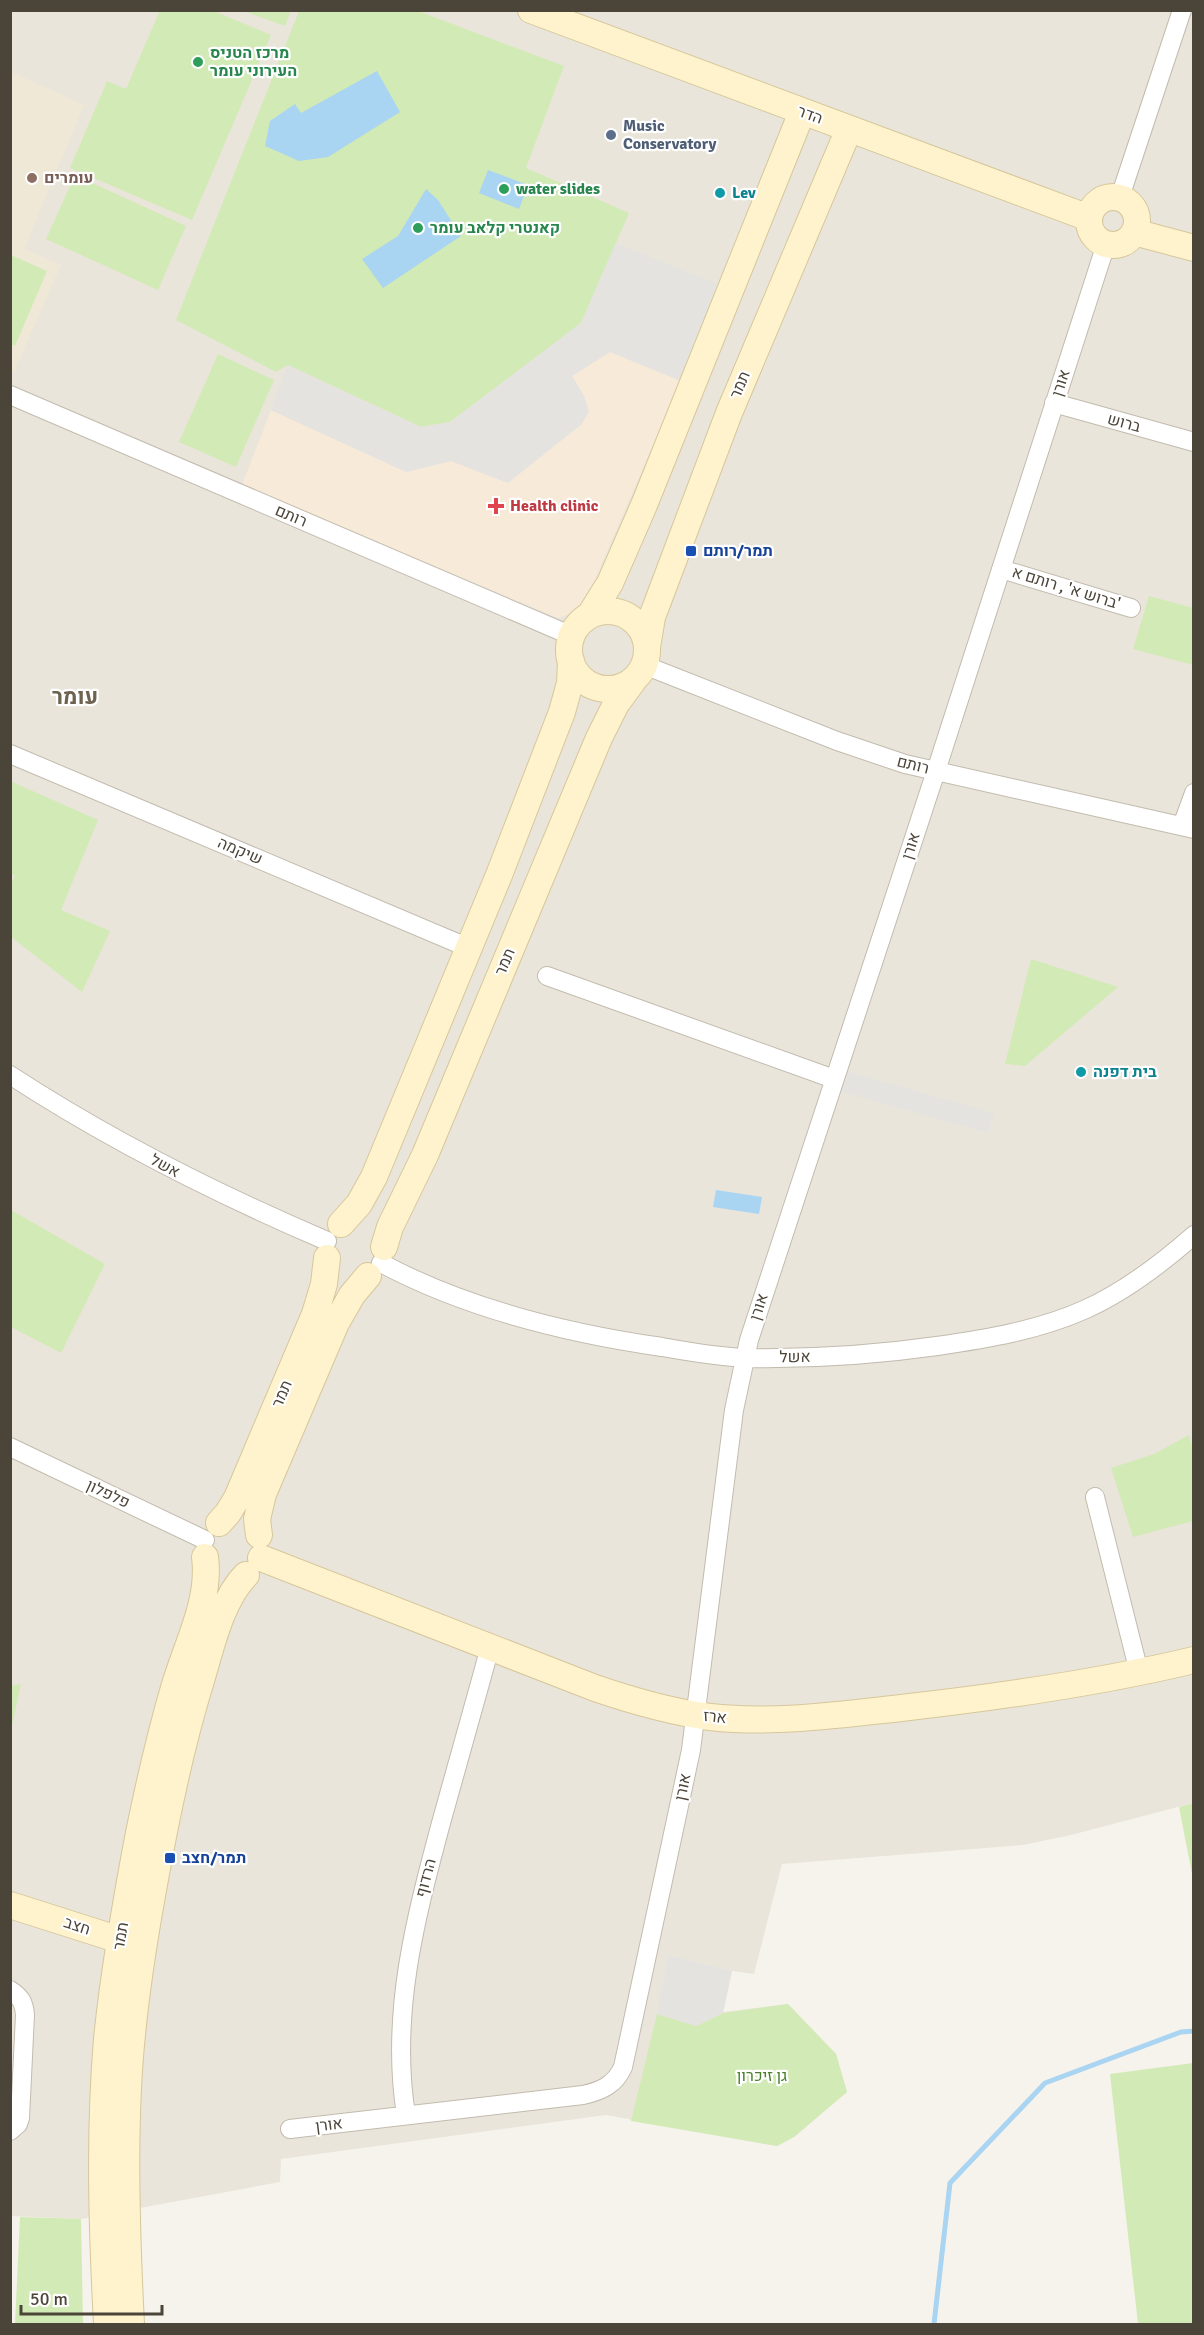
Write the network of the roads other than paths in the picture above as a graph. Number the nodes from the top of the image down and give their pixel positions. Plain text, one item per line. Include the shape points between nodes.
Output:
1 (531, 10) edge
2 (1182, 10) edge
3 (802, 112) junction
4 (849, 129) junction
5 (1120, 197) junction
6 (1089, 218) junction
7 (1134, 232) junction
8 (1106, 244) junction
9 (1194, 248) edge
10 (10, 395) edge
11 (1054, 404) junction
12 (1194, 442) edge
13 (1000, 568) junction
14 (1131, 608) dead end
15 (590, 615) junction
16 (571, 649) junction
17 (641, 664) junction
18 (10, 754) edge
19 (10, 762) edge
20 (32, 764) junction
21 (936, 771) junction
22 (1194, 793) edge
23 (1188, 828) edge
24 (469, 948) junction
25 (547, 976) dead end
26 (10, 1075) edge
27 (834, 1079) junction
28 (1194, 1235) edge
29 (332, 1241) junction
30 (378, 1262) junction
31 (745, 1358) junction
32 (10, 1447) edge
33 (1095, 1497) dead end
34 (210, 1540) junction
35 (255, 1556) junction
36 (490, 1647) junction
37 (1194, 1660) edge
38 (1139, 1672) junction
39 (696, 1715) junction
40 (10, 1905) edge
41 (132, 1942) junction
42 (10, 1990) edge
43 (406, 2115) junction
44 (290, 2129) dead end
45 (10, 2131) edge
46 (107, 2325) edge
47 (131, 2325) edge

1 - 3 street, הדר
2 - 5 street
3 - 4 street, הדר
3 - 15 street via 644,506 610,583
4 - 6 street, הדר
4 - 17 street, תמר via 716,444 650,622
5 - 6 street via 1106,197 1098,202
5 - 7 street via 1134,209
6 - 8 street via 1094,236
7 - 8 street via 1124,242
7 - 9 street
8 - 11 street, אורן
10 - 16 street, רותם
11 - 12 street, ברוש
11 - 13 street, אורן
13 - 14 street, ברוש א' , רותם א'
13 - 21 street, אורן
15 - 16 street via 578,625
15 - 17 street via 604,611 626,616 638,626 645,639
16 - 17 street via 573,668 583,680 597,687 611,689
16 - 24 street via 570,683 562,712
17 - 21 street, רותם via 861,750
17 - 30 street, תמר via 599,738
18 - 20 street, שיקמה
19 - 20 street
20 - 24 street, שיקמה
21 - 23 street, רותם
21 - 27 street, אורן
22 - 23 street
24 - 29 street via 374,1178
25 - 27 street
26 - 29 street, אשל via 188,1179
27 - 31 street, אורן via 757,1310
28 - 31 street, אשל via 1114,1295 1056,1321 904,1351
29 - 30 street via 332,1268 341,1275 352,1279
29 - 30 street via 358,1221 369,1224 377,1231
29 - 34 street, תמר via 315,1314 237,1498
30 - 31 street, אשל via 460,1298 563,1328 646,1345
30 - 35 street, תמר via 336,1323 272,1472 258,1507
31 - 39 street, אורן via 734,1410
32 - 34 street, פלפלון
33 - 38 street
34 - 35 street via 230,1520 241,1521 251,1526
34 - 35 street via 210,1567 219,1574 236,1578
34 - 41 street, תמר via 202,1599 155,1761
35 - 36 street, ארז
35 - 41 street, תמר via 224,1612 187,1731
36 - 39 street, ארז via 624,1698
36 - 43 street, הרדוף via 407,1964 400,2049
37 - 38 street, ארז
38 - 39 street, ארז via 985,1697 832,1715 770,1720
39 - 43 street, אורן via 625,2059 615,2080 583,2095
40 - 41 street, חצב
41 - 46 street, תמר via 107,2041 102,2131
41 - 47 street, תמר via 126,2132
42 - 45 street via 24,2004 25,2015 20,2118
43 - 44 street, אורן

